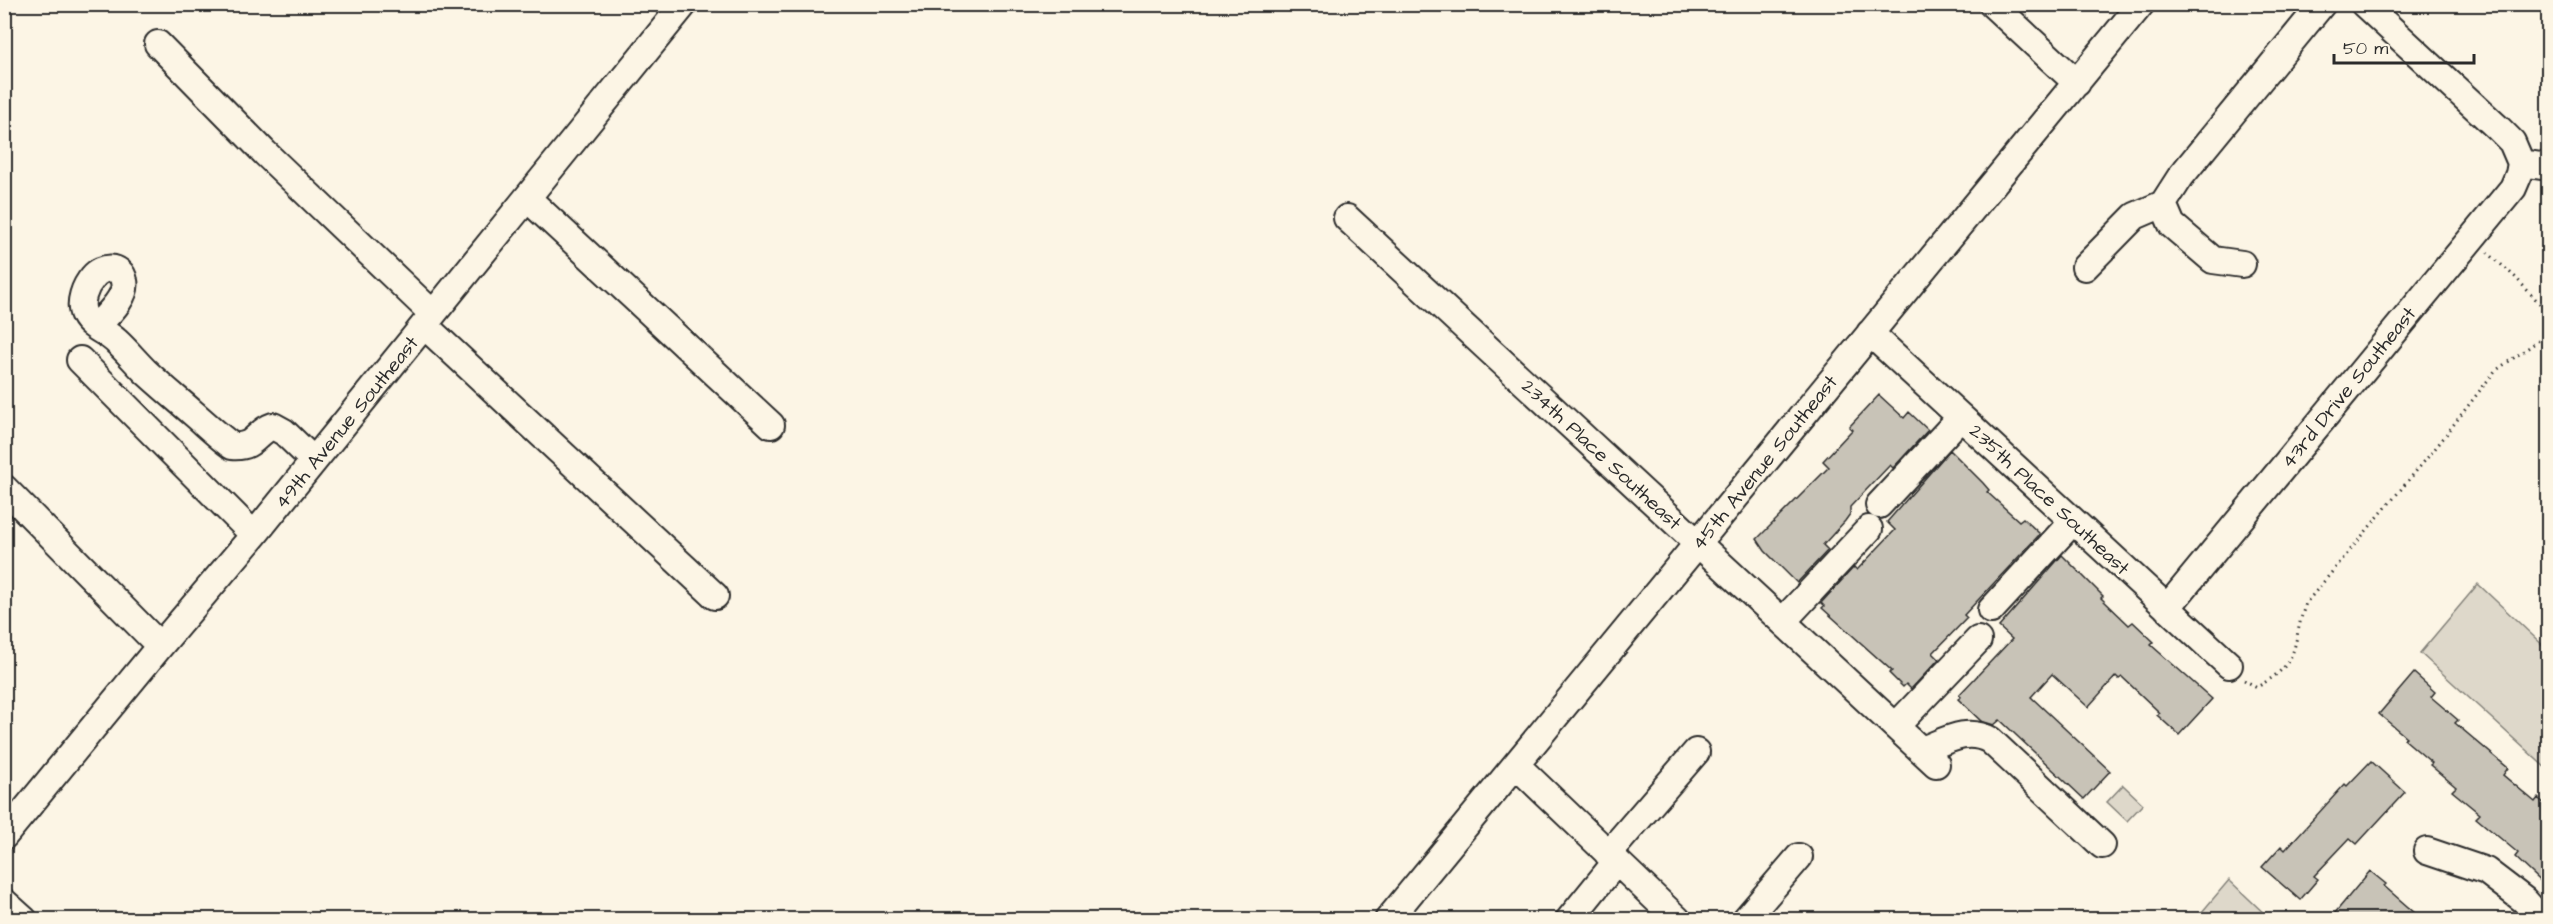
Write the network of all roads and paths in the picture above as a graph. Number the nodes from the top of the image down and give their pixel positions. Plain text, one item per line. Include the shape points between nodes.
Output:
1 (684, 4) edge
2 (1992, 4) edge
3 (2141, 4) edge
4 (2322, 4) edge
5 (2364, 4) edge
6 (158, 45) dead end
7 (2077, 82) junction
8 (2521, 163) junction
9 (2548, 167) edge
10 (527, 198) junction
11 (2163, 204) junction
12 (1347, 218) dead end
13 (2470, 237) junction
14 (2241, 264) dead end
15 (2085, 267) dead end
16 (2548, 312) edge
17 (2544, 315) junction
18 (428, 320) junction
19 (96, 327) dead end
20 (1870, 333) junction
21 (80, 360) dead end
22 (1961, 417) junction
23 (771, 425) dead end
24 (314, 461) junction
25 (4, 488) edge
26 (1879, 505) dead end
27 (2073, 521) junction
28 (1869, 529) dead end
29 (254, 536) junction
30 (1698, 543) junction
31 (715, 596) dead end
32 (2167, 608) junction
33 (1991, 610) dead end
34 (1783, 621) junction
35 (1978, 640) dead end
36 (160, 646) junction
37 (2229, 665) joint
38 (1896, 726) junction
39 (1696, 752) dead end
40 (1516, 765) junction
41 (4, 836) edge
42 (2102, 845) dead end
43 (2427, 851) dead end
44 (1799, 857) dead end
45 (1612, 858) junction
46 (4, 902) edge
47 (24, 920) edge
48 (1388, 920) edge
49 (1569, 920) edge
50 (1678, 920) edge
51 (1745, 920) edge
52 (2542, 920) edge

1 - 10 street, 49th Avenue Southeast
2 - 7 street
3 - 7 street, 45th Avenue Southeast
4 - 11 street via 2181,176
5 - 8 street via 2512,142
6 - 18 street
7 - 20 street, 45th Avenue Southeast
8 - 9 street
8 - 13 street, 43rd Drive Southeast via 2512,188
10 - 18 street, 49th Avenue Southeast
10 - 23 street
11 - 14 street via 2172,225 2213,260
11 - 15 street via 2135,216
12 - 30 street, 234th Place Southeast
13 - 17 path via 2515,277 2543,307
13 - 32 street, 43rd Drive Southeast
16 - 17 path
17 - 37 path via 2547,327 2538,341 2495,371 2306,603 2295,651 2285,668 2257,687
18 - 24 street, 49th Avenue Southeast
18 - 31 street
19 - 24 street via 120,344 144,370 232,446 248,445 273,426
20 - 22 street, 235th Place Southeast
20 - 30 street, 45th Avenue Southeast
21 - 29 street
22 - 26 street
22 - 27 street, 235th Place Southeast
24 - 29 street, 49th Avenue Southeast
25 - 36 street
27 - 32 street, 235th Place Southeast
27 - 33 street
28 - 34 street
29 - 36 street, 49th Avenue Southeast
30 - 34 street, 234th Place Southeast
30 - 40 street, 45th Avenue Southeast
32 - 37 street, 235th Place Southeast
34 - 38 street, 234th Place Southeast
35 - 38 street
36 - 41 street, 49th Avenue Southeast
38 - 42 street, 234th Place Southeast via 1929,757 1968,733 1980,734
39 - 45 street
40 - 45 street
40 - 48 street, 45th Avenue Southeast
43 - 52 street via 2486,871
44 - 51 street
45 - 49 street
45 - 50 street
46 - 47 street

